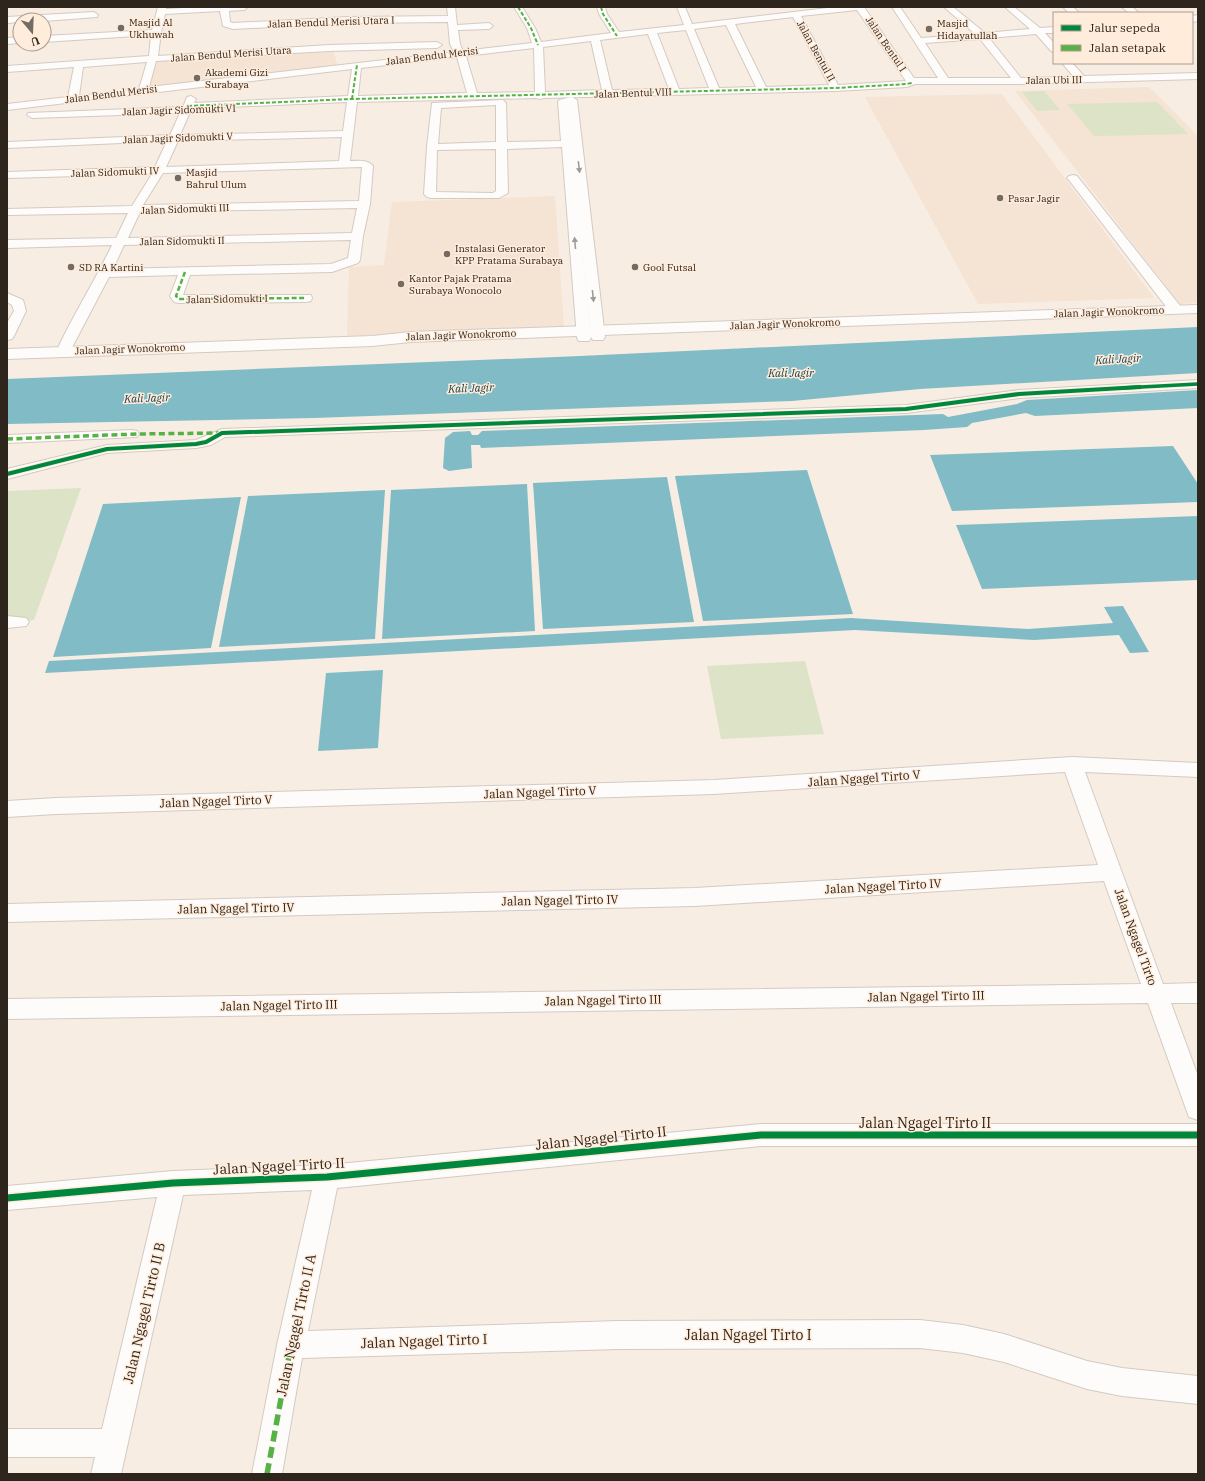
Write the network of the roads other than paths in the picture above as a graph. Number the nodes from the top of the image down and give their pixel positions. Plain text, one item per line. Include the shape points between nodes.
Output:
1 (244, 7) edge
2 (451, 7) edge
3 (518, 7) edge
4 (601, 7) edge
5 (681, 7) edge
6 (859, 7) edge
7 (896, 7) edge
8 (948, 7) edge
9 (1009, 7) edge
10 (224, 8) junction
11 (847, 8) edge
12 (162, 9) edge
13 (800, 12) edge
14 (397, 19) junction
15 (7, 20) edge
16 (93, 22) edge
17 (729, 22) junction
18 (452, 24) junction
19 (489, 26) dead end
20 (689, 27) junction
21 (1053, 30) edge
22 (1038, 31) junction
23 (156, 32) junction
24 (652, 32) junction
25 (52, 36) edge
26 (617, 36) junction
27 (982, 36) junction
28 (395, 38) junction
29 (595, 38) junction
30 (919, 41) junction
31 (538, 44) junction
32 (457, 48) junction
33 (1053, 48) edge
34 (152, 59) junction
35 (78, 64) junction
36 (1068, 64) edge
37 (357, 65) junction
38 (1137, 68) dead end
39 (7, 69) edge
40 (1198, 76) edge
41 (1146, 77) junction
42 (1081, 79) junction
43 (945, 80) junction
44 (911, 81) junction
45 (1018, 81) junction
46 (199, 84) junction
47 (836, 88) junction
48 (762, 89) junction
49 (143, 90) junction
50 (715, 90) junction
51 (675, 92) junction
52 (608, 94) junction
53 (540, 96) junction
54 (473, 97) junction
55 (73, 99) junction
56 (352, 102) junction
57 (7, 106) edge
58 (187, 108) junction
59 (18, 116) dead end
60 (349, 134) junction
61 (174, 138) junction
62 (7, 145) edge
63 (500, 145) junction
64 (432, 147) junction
65 (344, 164) junction
66 (159, 171) junction
67 (7, 175) edge
68 (1073, 178) dead end
69 (364, 204) junction
70 (135, 210) junction
71 (7, 212) edge
72 (357, 236) junction
73 (119, 242) junction
74 (7, 244) edge
75 (185, 272) junction
76 (105, 273) junction
77 (7, 297) edge
78 (306, 298) dead end
79 (1198, 309) edge
80 (1176, 310) junction
81 (1198, 316) edge
82 (807, 326) junction
83 (590, 334) junction
84 (7, 336) edge
85 (63, 352) junction
86 (7, 354) edge
87 (1198, 384) edge
88 (222, 433) junction
89 (7, 439) edge
90 (7, 474) edge
91 (1072, 764) junction
92 (1198, 770) edge
93 (7, 809) edge
94 (1112, 872) junction
95 (7, 913) edge
96 (1156, 992) junction
97 (1198, 993) edge
98 (7, 1010) edge
99 (1198, 1110) edge
100 (1198, 1135) edge
101 (327, 1177) junction
102 (173, 1183) junction
103 (7, 1198) edge
104 (291, 1345) junction
105 (1198, 1390) edge
106 (7, 1443) edge
107 (114, 1444) junction
108 (106, 1474) edge
109 (267, 1474) edge

1 - 10 street
2 - 18 street
3 - 31 street
4 - 26 street
5 - 20 street
6 - 11 street, Jalan Bendul Merisi
6 - 44 street, Jalan Bentul I
7 - 30 street
8 - 27 street
9 - 22 street
10 - 12 street
10 - 14 street, Jalan Bendul Merisi Utara I via 225,22 233,26 382,16
11 - 13 street, Jalan Bendul Merisi
12 - 23 street
13 - 17 street, Jalan Bendul Merisi via 756,15
13 - 47 street, Jalan Bentul II
14 - 18 street, Jalan Bendul Merisi Utara I
14 - 28 street
15 - 16 street
16 - 23 street
16 - 25 street
17 - 20 street, Jalan Bendul Merisi
17 - 48 street
18 - 19 street, Jalan Bendul Merisi Utara I
18 - 32 street
20 - 24 street, Jalan Bendul Merisi
20 - 50 street
21 - 22 street
22 - 27 street
22 - 33 street
23 - 34 street
24 - 26 street, Jalan Bendul Merisi
24 - 51 street
26 - 29 street, Jalan Bendul Merisi
27 - 30 street
27 - 45 street
28 - 32 street, Jalan Bendul Merisi Utara
28 - 34 street, Jalan Bendul Merisi Utara
29 - 31 street, Jalan Bendul Merisi
29 - 52 street
30 - 43 street
31 - 32 street, Jalan Bendul Merisi
31 - 53 street
32 - 37 street, Jalan Bendul Merisi
32 - 54 street
34 - 35 street, Jalan Bendul Merisi Utara
34 - 49 street
35 - 39 street, Jalan Bendul Merisi Utara
35 - 55 street
36 - 42 street
37 - 46 street, Jalan Bendul Merisi
37 - 56 street
38 - 41 street
40 - 41 street, Jalan Ubi III
41 - 42 street, Jalan Ubi III
42 - 45 street, Jalan Ubi III
43 - 44 street, Jalan Ubi III
43 - 45 street, Jalan Ubi III
44 - 47 street, Jalan Bentul VIII via 910,84
46 - 49 street, Jalan Bendul Merisi
46 - 58 street
47 - 48 street, Jalan Bentul VIII
48 - 50 street, Jalan Bentul VIII
49 - 55 street, Jalan Bendul Merisi
50 - 51 street, Jalan Bentul VIII
51 - 52 street, Jalan Bentul VIII
52 - 53 street, Jalan Bentul VIII
53 - 54 street, Jalan Bentul VIII
54 - 56 street, Jalan Bentul VIII
55 - 57 street, Jalan Bendul Merisi
56 - 58 street, Jalan Jagir Sidomukti VI
56 - 60 street
58 - 59 street, Jalan Jagir Sidomukti VI
58 - 61 street
60 - 61 street, Jalan Jagir Sidomukti V
60 - 65 street
61 - 62 street, Jalan Jagir Sidomukti V
61 - 66 street
63 - 64 street
63 - 64 street via 501,103 441,104 436,105
63 - 64 street via 502,193 495,196 430,194
63 - 83 street via 572,144
65 - 66 street, Jalan Sidomukti IV
65 - 69 street, Jalan Sidomukti IV via 368,166
66 - 67 street, Jalan Sidomukti IV
66 - 70 street
68 - 80 street
69 - 70 street, Jalan Sidomukti III
69 - 72 street
70 - 71 street, Jalan Sidomukti III
70 - 73 street
72 - 73 street, Jalan Sidomukti II
72 - 75 street via 356,260 334,268
73 - 74 street, Jalan Sidomukti II
73 - 76 street
75 - 76 street
75 - 78 street, Jalan Sidomukti I via 176,296 179,300
76 - 85 street
77 - 84 street via 18,303 20,311
79 - 80 main road, Jalan Jagir Wonokromo
80 - 82 main road, Jalan Jagir Wonokromo
81 - 82 main road, Jalan Jagir Wonokromo
82 - 83 main road, Jalan Jagir Wonokromo
83 - 85 main road, Jalan Jagir Wonokromo via 410,344 372,341
85 - 86 main road, Jalan Jagir Wonokromo
87 - 88 street via 1012,395 906,409
88 - 89 street
88 - 90 street via 206,442 196,444 107,449
91 - 92 street, Jalan Ngagel Tirto V
91 - 93 street, Jalan Ngagel Tirto V via 714,787
91 - 94 street, Jalan Ngagel Tirto
94 - 95 street, Jalan Ngagel Tirto IV via 695,897
94 - 96 street, Jalan Ngagel Tirto
96 - 97 street, Jalan Ngagel Tirto III
96 - 98 street, Jalan Ngagel Tirto III
96 - 99 street, Jalan Ngagel Tirto
100 - 101 street, Jalan Ngagel Tirto II via 761,1135
101 - 102 street, Jalan Ngagel Tirto II
101 - 104 street, Jalan Ngagel Tirto II A
102 - 103 street, Jalan Ngagel Tirto II
102 - 107 street, Jalan Ngagel Tirto II B
104 - 105 street, Jalan Ngagel Tirto I via 618,1335 920,1334 964,1339 1004,1348 1087,1375
104 - 109 street, Jalan Ngagel Tirto II A
106 - 107 street
107 - 108 street, Jalan Ngagel Tirto II B

